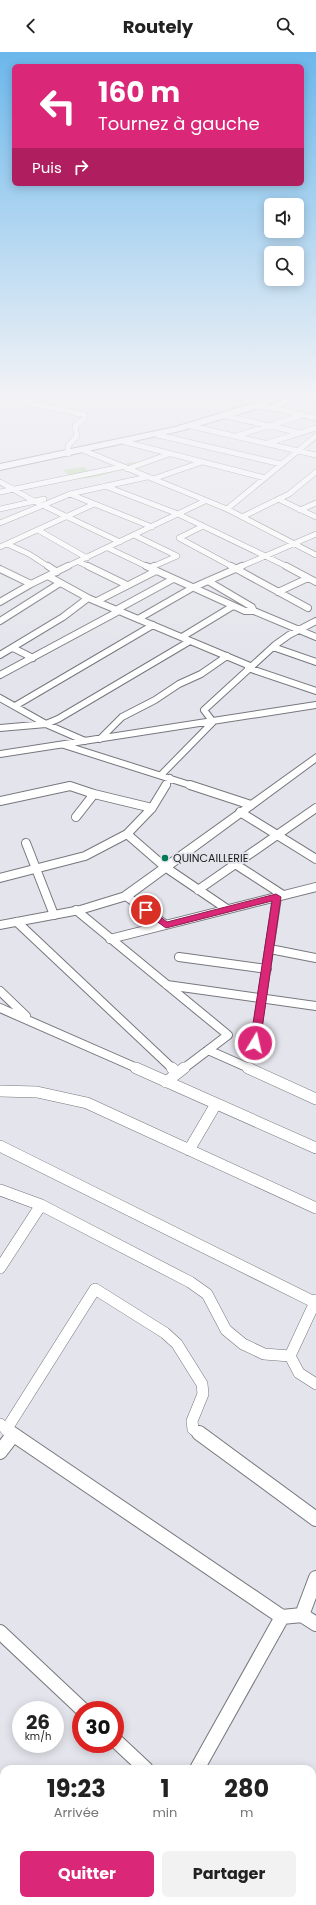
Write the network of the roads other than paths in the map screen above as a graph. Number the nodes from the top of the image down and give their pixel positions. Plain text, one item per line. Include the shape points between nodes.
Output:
1 (2, 483) edge
2 (44, 483) edge
3 (120, 483) edge
4 (164, 483) edge
5 (258, 483) edge
6 (302, 483) edge
7 (105, 486) junction
8 (13, 490) junction
9 (0, 492) edge
10 (70, 494) junction
11 (278, 499) junction
12 (34, 501) junction
13 (205, 501) junction
14 (316, 503) edge
15 (42, 504) junction
16 (94, 504) junction
17 (0, 509) edge
18 (227, 509) junction
19 (300, 510) junction
20 (178, 514) junction
21 (67, 517) junction
22 (242, 517) junction
23 (316, 517) edge
24 (0, 523) edge
25 (204, 526) junction
26 (152, 527) junction
27 (38, 530) junction
28 (316, 534) edge
29 (134, 535) junction
30 (120, 542) junction
31 (7, 544) junction
32 (296, 544) junction
33 (0, 547) edge
34 (108, 548) junction
35 (316, 555) edge
36 (267, 556) junction
37 (88, 558) junction
38 (79, 562) junction
39 (0, 569) edge
40 (236, 569) junction
41 (153, 570) junction
42 (57, 572) junction
43 (48, 576) junction
44 (308, 578) junction
45 (173, 579) junction
46 (208, 581) junction
47 (316, 582) edge
48 (60, 583) junction
49 (31, 584) junction
50 (127, 585) junction
51 (192, 588) junction
52 (278, 592) junction
53 (88, 598) junction
54 (1, 601) edge
55 (97, 601) junction
56 (233, 606) junction
57 (308, 608) dead end
58 (117, 610) junction
59 (254, 611) junction
60 (138, 619) junction
61 (0, 621) edge
62 (316, 621) edge
63 (153, 626) junction
64 (300, 631) junction
65 (182, 637) junction
66 (316, 637) edge
67 (190, 641) junction
68 (273, 647) junction
69 (13, 648) junction
70 (0, 655) edge
71 (226, 656) junction
72 (33, 658) junction
73 (316, 662) edge
74 (249, 667) junction
75 (0, 675) edge
76 (316, 691) edge
77 (0, 698) edge
78 (8, 702) junction
79 (0, 705) edge
80 (316, 705) edge
81 (15, 706) junction
82 (213, 722) junction
83 (46, 724) junction
84 (0, 728) edge
85 (100, 739) junction
86 (85, 741) junction
87 (63, 744) junction
88 (0, 754) edge
89 (315, 760) edge
90 (161, 776) junction
91 (170, 778) junction
92 (94, 794) junction
93 (0, 801) edge
94 (251, 805) junction
95 (152, 808) junction
96 (316, 808) edge
97 (240, 812) junction
98 (76, 817) dead end
99 (127, 834) junction
100 (276, 835) junction
101 (26, 843) dead end
102 (316, 859) edge
103 (235, 864) junction
104 (165, 867) junction
105 (36, 869) junction
106 (0, 878) edge
107 (316, 887) edge
108 (198, 890) junction
109 (126, 896) junction
110 (280, 896) junction
111 (227, 909) junction
112 (76, 910) junction
113 (54, 915) junction
114 (17, 922) junction
115 (0, 925) edge
116 (166, 925) junction
117 (110, 939) junction
118 (270, 949) junction
119 (179, 957) dead end
120 (316, 958) edge
121 (267, 969) junction
122 (166, 985) junction
123 (0, 991) edge
124 (262, 997) junction
125 (316, 1006) edge
126 (0, 1008) edge
127 (31, 1021) junction
128 (255, 1043) dead end
129 (208, 1050) junction
130 (177, 1073) junction
131 (166, 1082) junction
132 (0, 1091) edge
133 (316, 1099) edge
134 (216, 1104) junction
135 (0, 1146) edge
136 (316, 1148) edge
137 (189, 1150) junction
138 (0, 1190) edge
139 (41, 1205) junction
140 (316, 1208) edge
141 (0, 1268) edge
142 (316, 1302) edge
143 (290, 1356) junction
144 (316, 1384) edge
145 (6, 1430) edge
146 (0, 1452) edge
147 (316, 1519) edge
148 (316, 1578) edge
149 (302, 1615) junction
150 (282, 1617) junction
151 (316, 1624) edge
152 (0, 1632) edge
153 (73, 1701) edge
154 (124, 1748) edge
155 (142, 1765) edge
156 (199, 1765) edge

1 - 8 street
2 - 8 street
3 - 7 street
4 - 13 street
5 - 18 street
6 - 11 street
7 - 10 street
7 - 20 street
8 - 9 street
8 - 12 street
10 - 12 street
10 - 15 street
10 - 16 street
11 - 19 street
11 - 22 street
12 - 15 street
12 - 17 street
13 - 18 street
13 - 20 street
14 - 19 street
15 - 21 street
15 - 24 street
16 - 21 street
16 - 26 street
18 - 22 street
19 - 23 street
20 - 25 street
20 - 26 street
21 - 27 street
21 - 30 street
22 - 32 street
25 - 36 street
25 - 40 street via 178,538
26 - 29 street
27 - 31 street
27 - 37 street
28 - 32 street
29 - 30 street
29 - 41 street via 177,556
30 - 34 street
31 - 33 street
31 - 42 street via 29,554
32 - 35 street
32 - 36 street
34 - 37 street
34 - 41 street
36 - 40 street
36 - 44 street
37 - 38 street
38 - 42 street
38 - 50 street
39 - 49 street
40 - 46 street
40 - 52 street
41 - 45 street
41 - 50 street
42 - 43 street
43 - 48 street
43 - 49 street
44 - 47 street
44 - 52 street
45 - 51 street
45 - 58 street
46 - 51 street
46 - 59 street via 252,607
48 - 53 street
48 - 61 street
49 - 54 street
50 - 55 street
51 - 56 street
51 - 60 street
52 - 57 street
53 - 55 street
53 - 69 street
55 - 58 street
56 - 59 street via 245,611
56 - 65 street
58 - 60 street
58 - 72 street
59 - 64 street
60 - 63 street
62 - 64 street
63 - 65 street
63 - 81 street
64 - 66 street
64 - 68 street via 287,636
65 - 67 street
67 - 71 street
67 - 83 street
68 - 73 street
68 - 74 street
69 - 70 street
69 - 72 street
71 - 74 street
71 - 85 street via 201,674 128,713
72 - 75 street
74 - 76 street
74 - 82 street via 204,710
77 - 78 street
78 - 79 street
78 - 81 street
80 - 82 street
81 - 83 street
82 - 85 street
82 - 90 street
83 - 84 street
83 - 86 street
85 - 86 street
86 - 87 street
87 - 88 street
87 - 90 street
89 - 94 street
90 - 91 street
91 - 94 street
91 - 95 street
92 - 93 street via 70,786
92 - 95 street
92 - 98 street
94 - 97 street
95 - 99 street
96 - 100 street
97 - 100 street
97 - 104 street
99 - 104 street
99 - 105 street via 86,856
100 - 102 street
100 - 103 street
101 - 105 street
103 - 108 street
103 - 110 street
104 - 108 street
104 - 109 street
105 - 106 street
105 - 113 street
107 - 110 street
108 - 111 street
109 - 112 street
109 - 116 street
110 - 111 street
110 - 118 street
111 - 116 street
112 - 113 street
112 - 117 street
113 - 114 street
114 - 115 street
114 - 130 street
116 - 117 street
117 - 122 street
118 - 120 street
118 - 121 street
119 - 121 street
121 - 124 street
122 - 124 street
122 - 129 street via 228,1035
123 - 127 street
124 - 125 street
124 - 128 street
126 - 127 street
127 - 131 street
129 - 130 street
129 - 133 street
130 - 131 street
131 - 134 street
132 - 137 street via 37,1092 87,1104
134 - 136 street
134 - 137 street
135 - 142 street
137 - 140 street
138 - 139 street
139 - 141 street
139 - 143 street via 190,1282 207,1294 226,1330 243,1344 264,1354
142 - 143 street
143 - 144 street via 294,1368 301,1376
145 - 146 street
145 - 147 street via 95,1289 165,1333 177,1344 202,1384 203,1394 192,1420 193,1429
145 - 150 street
148 - 149 street
149 - 150 street
149 - 151 street
150 - 156 street
152 - 153 street
154 - 155 street

